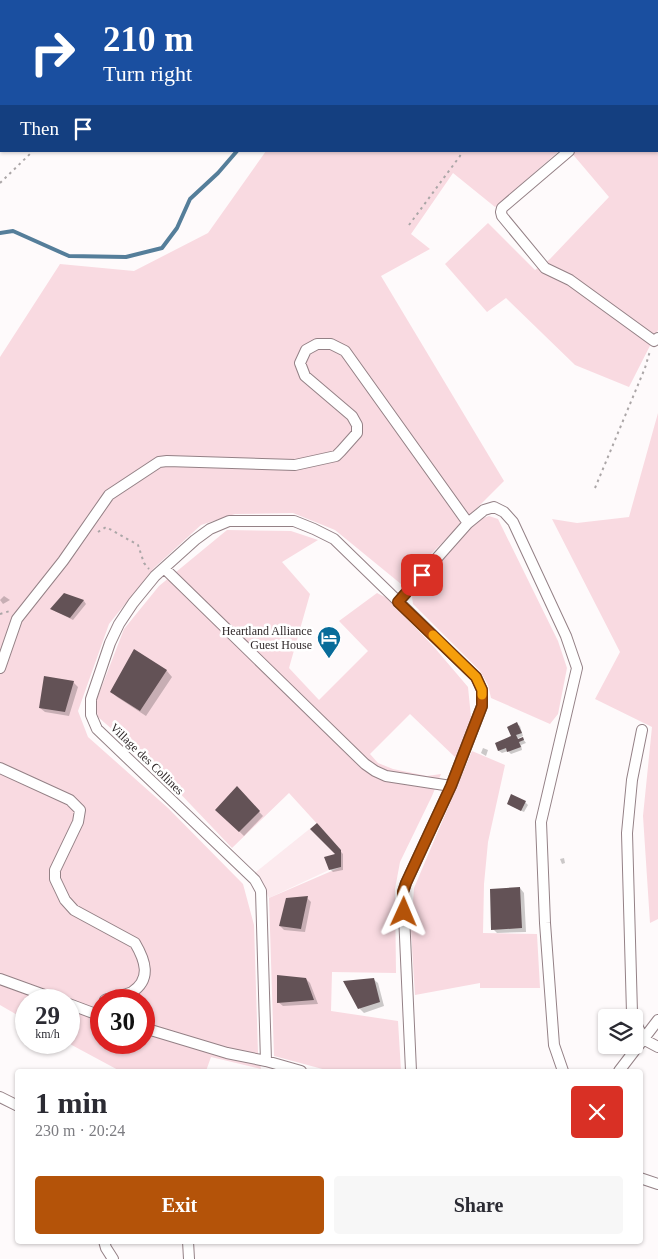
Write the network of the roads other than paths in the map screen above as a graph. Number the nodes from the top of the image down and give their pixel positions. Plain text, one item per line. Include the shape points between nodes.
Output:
1 (568, 152) edge
2 (656, 340) edge
3 (468, 523) junction
4 (164, 568) junction
5 (398, 602) junction
6 (0, 668) edge
7 (642, 730) dead end
8 (0, 768) edge
9 (451, 786) junction
10 (0, 979) edge
11 (28, 989) edge
12 (134, 989) edge
13 (632, 1009) edge
14 (658, 1020) edge
15 (155, 1031) edge
16 (643, 1039) joint
17 (658, 1047) edge
18 (632, 1054) edge
19 (266, 1061) junction
20 (294, 1069) edge
21 (411, 1069) edge
22 (562, 1069) edge
23 (620, 1069) edge
24 (0, 1096) edge
25 (15, 1104) edge
26 (643, 1179) edge
27 (658, 1184) edge
28 (105, 1244) edge
29 (188, 1244) edge
30 (113, 1259) edge
31 (189, 1259) edge

1 - 2 street via 502,208 502,216 545,268 570,280
3 - 5 street
3 - 6 street via 344,351 331,344 317,344 306,350 300,363 305,376 352,416 357,425 357,433 341,451 336,456 294,465 159,462 109,495 17,619
3 - 22 street via 484,510 494,507 504,512 512,522 566,636 576,668 541,822 554,1046
4 - 5 street, Village des Collines via 210,528 228,521 294,521 334,539
4 - 9 street via 365,764 386,776
4 - 19 street, Village des Collines via 119,624 91,699 91,715 97,729 254,880 261,891
5 - 9 street, Village des Collines via 476,677 482,690 482,706
7 - 13 street via 632,780 627,833
8 - 12 street via 70,800 80,810 78,822 55,870 55,879 74,910 135,943 146,968 142,982
9 - 21 street, Village des Collines via 403,892
10 - 11 street
14 - 16 street
15 - 19 street
16 - 17 street
18 - 23 street
19 - 20 street
24 - 25 street
26 - 27 street
28 - 30 street
29 - 31 street

